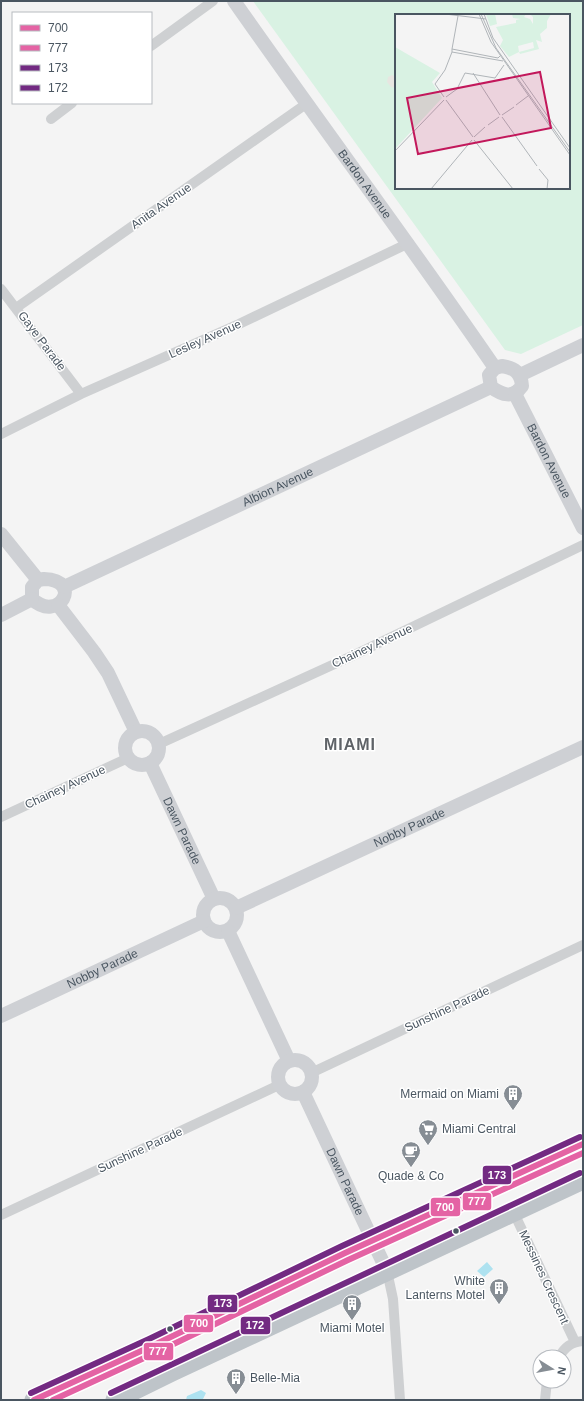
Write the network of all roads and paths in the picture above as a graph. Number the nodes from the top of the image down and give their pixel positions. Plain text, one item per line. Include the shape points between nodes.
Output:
1 (213, 1) edge
2 (234, 1) edge
3 (152, 45) edge
4 (71, 104) edge
5 (306, 104) junction
6 (51, 119) dead end
7 (409, 243) junction
8 (1, 289) edge
9 (16, 308) junction
10 (583, 345) edge
11 (495, 368) junction
12 (520, 375) junction
13 (491, 387) junction
14 (82, 394) junction
15 (516, 394) junction
16 (1, 434) edge
17 (583, 528) edge
18 (1, 534) edge
19 (583, 545) edge
20 (38, 580) junction
21 (64, 587) junction
22 (32, 599) junction
23 (58, 605) junction
24 (1, 615) edge
25 (136, 732) junction
26 (159, 744) junction
27 (583, 747) edge
28 (128, 758) junction
29 (150, 763) junction
30 (1, 816) edge
31 (214, 899) junction
32 (236, 908) junction
33 (204, 921) junction
34 (228, 931) junction
35 (583, 945) edge
36 (1, 1016) edge
37 (289, 1061) junction
38 (311, 1073) junction
39 (279, 1085) junction
40 (303, 1092) junction
41 (583, 1144) edge
42 (583, 1180) edge
43 (514, 1213) junction
44 (1, 1215) edge
45 (373, 1241) junction
46 (387, 1271) junction
47 (579, 1341) edge
48 (564, 1349) edge
49 (546, 1389) edge
50 (34, 1400) edge
51 (115, 1400) edge
52 (400, 1400) edge
53 (545, 1400) edge

1 - 3 street
2 - 5 street, Bardon Avenue
4 - 6 street
5 - 7 street, Bardon Avenue
5 - 9 street, Anita Avenue
7 - 11 street, Bardon Avenue
7 - 14 street, Lesley Avenue via 239,324
8 - 9 street, Gaye Parade
9 - 14 street, Gaye Parade
10 - 12 street
11 - 12 street via 507,367 516,370
11 - 13 street via 489,376
12 - 15 street via 522,386
13 - 15 street via 502,394
13 - 21 street, Albion Avenue
14 - 16 street, Lesley Avenue
15 - 17 street, Bardon Avenue
18 - 20 street
19 - 26 street, Chainey Avenue via 352,656
20 - 21 street via 55,580
20 - 22 street via 32,587
21 - 23 street via 66,593
22 - 23 street via 48,607
22 - 24 street
23 - 25 street via 108,673
25 - 26 street via 148,732
25 - 28 street via 127,742 125,749
26 - 29 street via 157,757
27 - 32 street, Nobby Parade
28 - 29 street via 141,765
28 - 30 street, Chainey Avenue
29 - 31 street, Dawn Parade
31 - 32 street via 226,899
31 - 33 street via 205,908
32 - 34 street via 235,924
33 - 34 street via 212,930
33 - 36 street, Nobby Parade
34 - 37 street
35 - 38 street, Sunshine Parade
37 - 38 street via 301,1062
37 - 39 street via 279,1071
38 - 40 street via 309,1086
39 - 40 street via 286,1092
39 - 44 street, Sunshine Parade
40 - 45 street, Dawn Parade
41 - 45 highway
42 - 43 highway
43 - 46 highway
43 - 47 street, Messines Crescent
45 - 46 street, Dawn Parade
45 - 50 highway
46 - 51 highway
46 - 52 street via 392,1290
47 - 48 street, Messines Crescent
49 - 53 street

